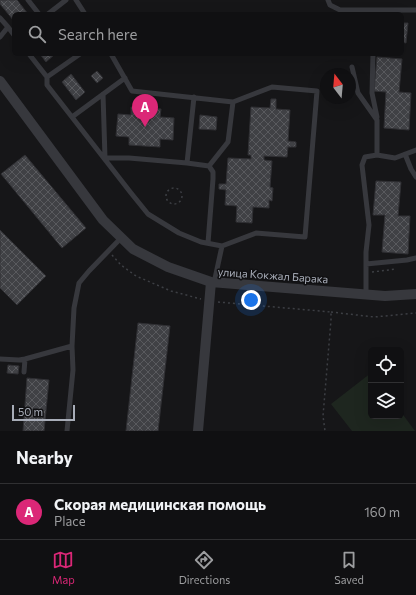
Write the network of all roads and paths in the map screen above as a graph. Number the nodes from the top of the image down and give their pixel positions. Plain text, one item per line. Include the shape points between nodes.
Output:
1 (28, 0) edge
2 (66, 0) edge
3 (76, 0) edge
4 (328, 0) edge
5 (416, 10) edge
6 (37, 12) edge
7 (51, 12) edge
8 (84, 12) edge
9 (0, 18) edge
10 (8, 27) junction
11 (12, 32) edge
12 (0, 37) edge
13 (31, 56) edge
14 (72, 56) edge
15 (112, 56) edge
16 (373, 56) edge
17 (352, 67) dead end
18 (47, 77) junction
19 (125, 78) junction
20 (0, 82) edge
21 (103, 94) junction
22 (194, 97) junction
23 (233, 102) junction
24 (72, 117) junction
25 (377, 120) junction
26 (416, 150) edge
27 (405, 154) junction
28 (377, 155) junction
29 (105, 158) junction
30 (187, 163) junction
31 (208, 166) junction
32 (416, 177) edge
33 (166, 197) joint
34 (121, 238) junction
35 (208, 243) junction
36 (222, 246) junction
37 (108, 251) junction
38 (416, 258) edge
39 (366, 264) junction
40 (401, 268) dead end
41 (366, 272) junction
42 (212, 282) junction
43 (366, 294) junction
44 (416, 294) edge
45 (209, 301) junction
46 (331, 312) junction
47 (416, 313) edge
48 (72, 346) junction
49 (0, 359) edge
50 (26, 359) junction
51 (24, 372) dead end
52 (67, 431) edge
53 (198, 431) edge
54 (326, 431) edge

1 - 6 lane
2 - 7 lane
3 - 8 lane
4 - 5 lane via 330,5 340,10
9 - 10 lane
10 - 11 lane
10 - 12 lane
13 - 18 lane
14 - 18 lane
15 - 19 lane
16 - 25 lane via 372,93
17 - 25 lane via 358,93
18 - 24 lane via 47,85
19 - 21 lane
19 - 22 lane via 132,90
20 - 34 street, улица Кокжал Барака via 103,220
21 - 24 lane
21 - 29 lane
22 - 23 lane
22 - 30 lane
23 - 31 lane via 228,142
23 - 36 lane via 272,87 317,91 305,237 256,233
24 - 29 lane
25 - 28 lane
26 - 27 lane
27 - 28 lane via 395,158
27 - 32 lane
28 - 39 lane via 365,157 362,165 369,225
29 - 30 lane
29 - 35 lane via 148,214 179,233
30 - 31 lane
31 - 35 lane via 213,179
33 - 33 path via 169,202 175,204 180,202 182,196 180,190 174,188 168,191
34 - 37 lane
34 - 42 street, улица Кокжал Барака via 133,249 168,267
35 - 36 lane
36 - 42 lane
37 - 45 path via 136,276 171,291
37 - 48 lane via 79,283 74,308
38 - 39 lane
39 - 41 lane
40 - 41 path
41 - 43 lane
42 - 43 street, улица Кокжал Барака
42 - 45 street
43 - 44 street, улица Кокжал Барака
45 - 46 path
45 - 53 street
46 - 47 path via 374,317
46 - 54 path via 323,416
48 - 50 lane
48 - 52 lane via 73,370
49 - 50 lane
50 - 51 lane

